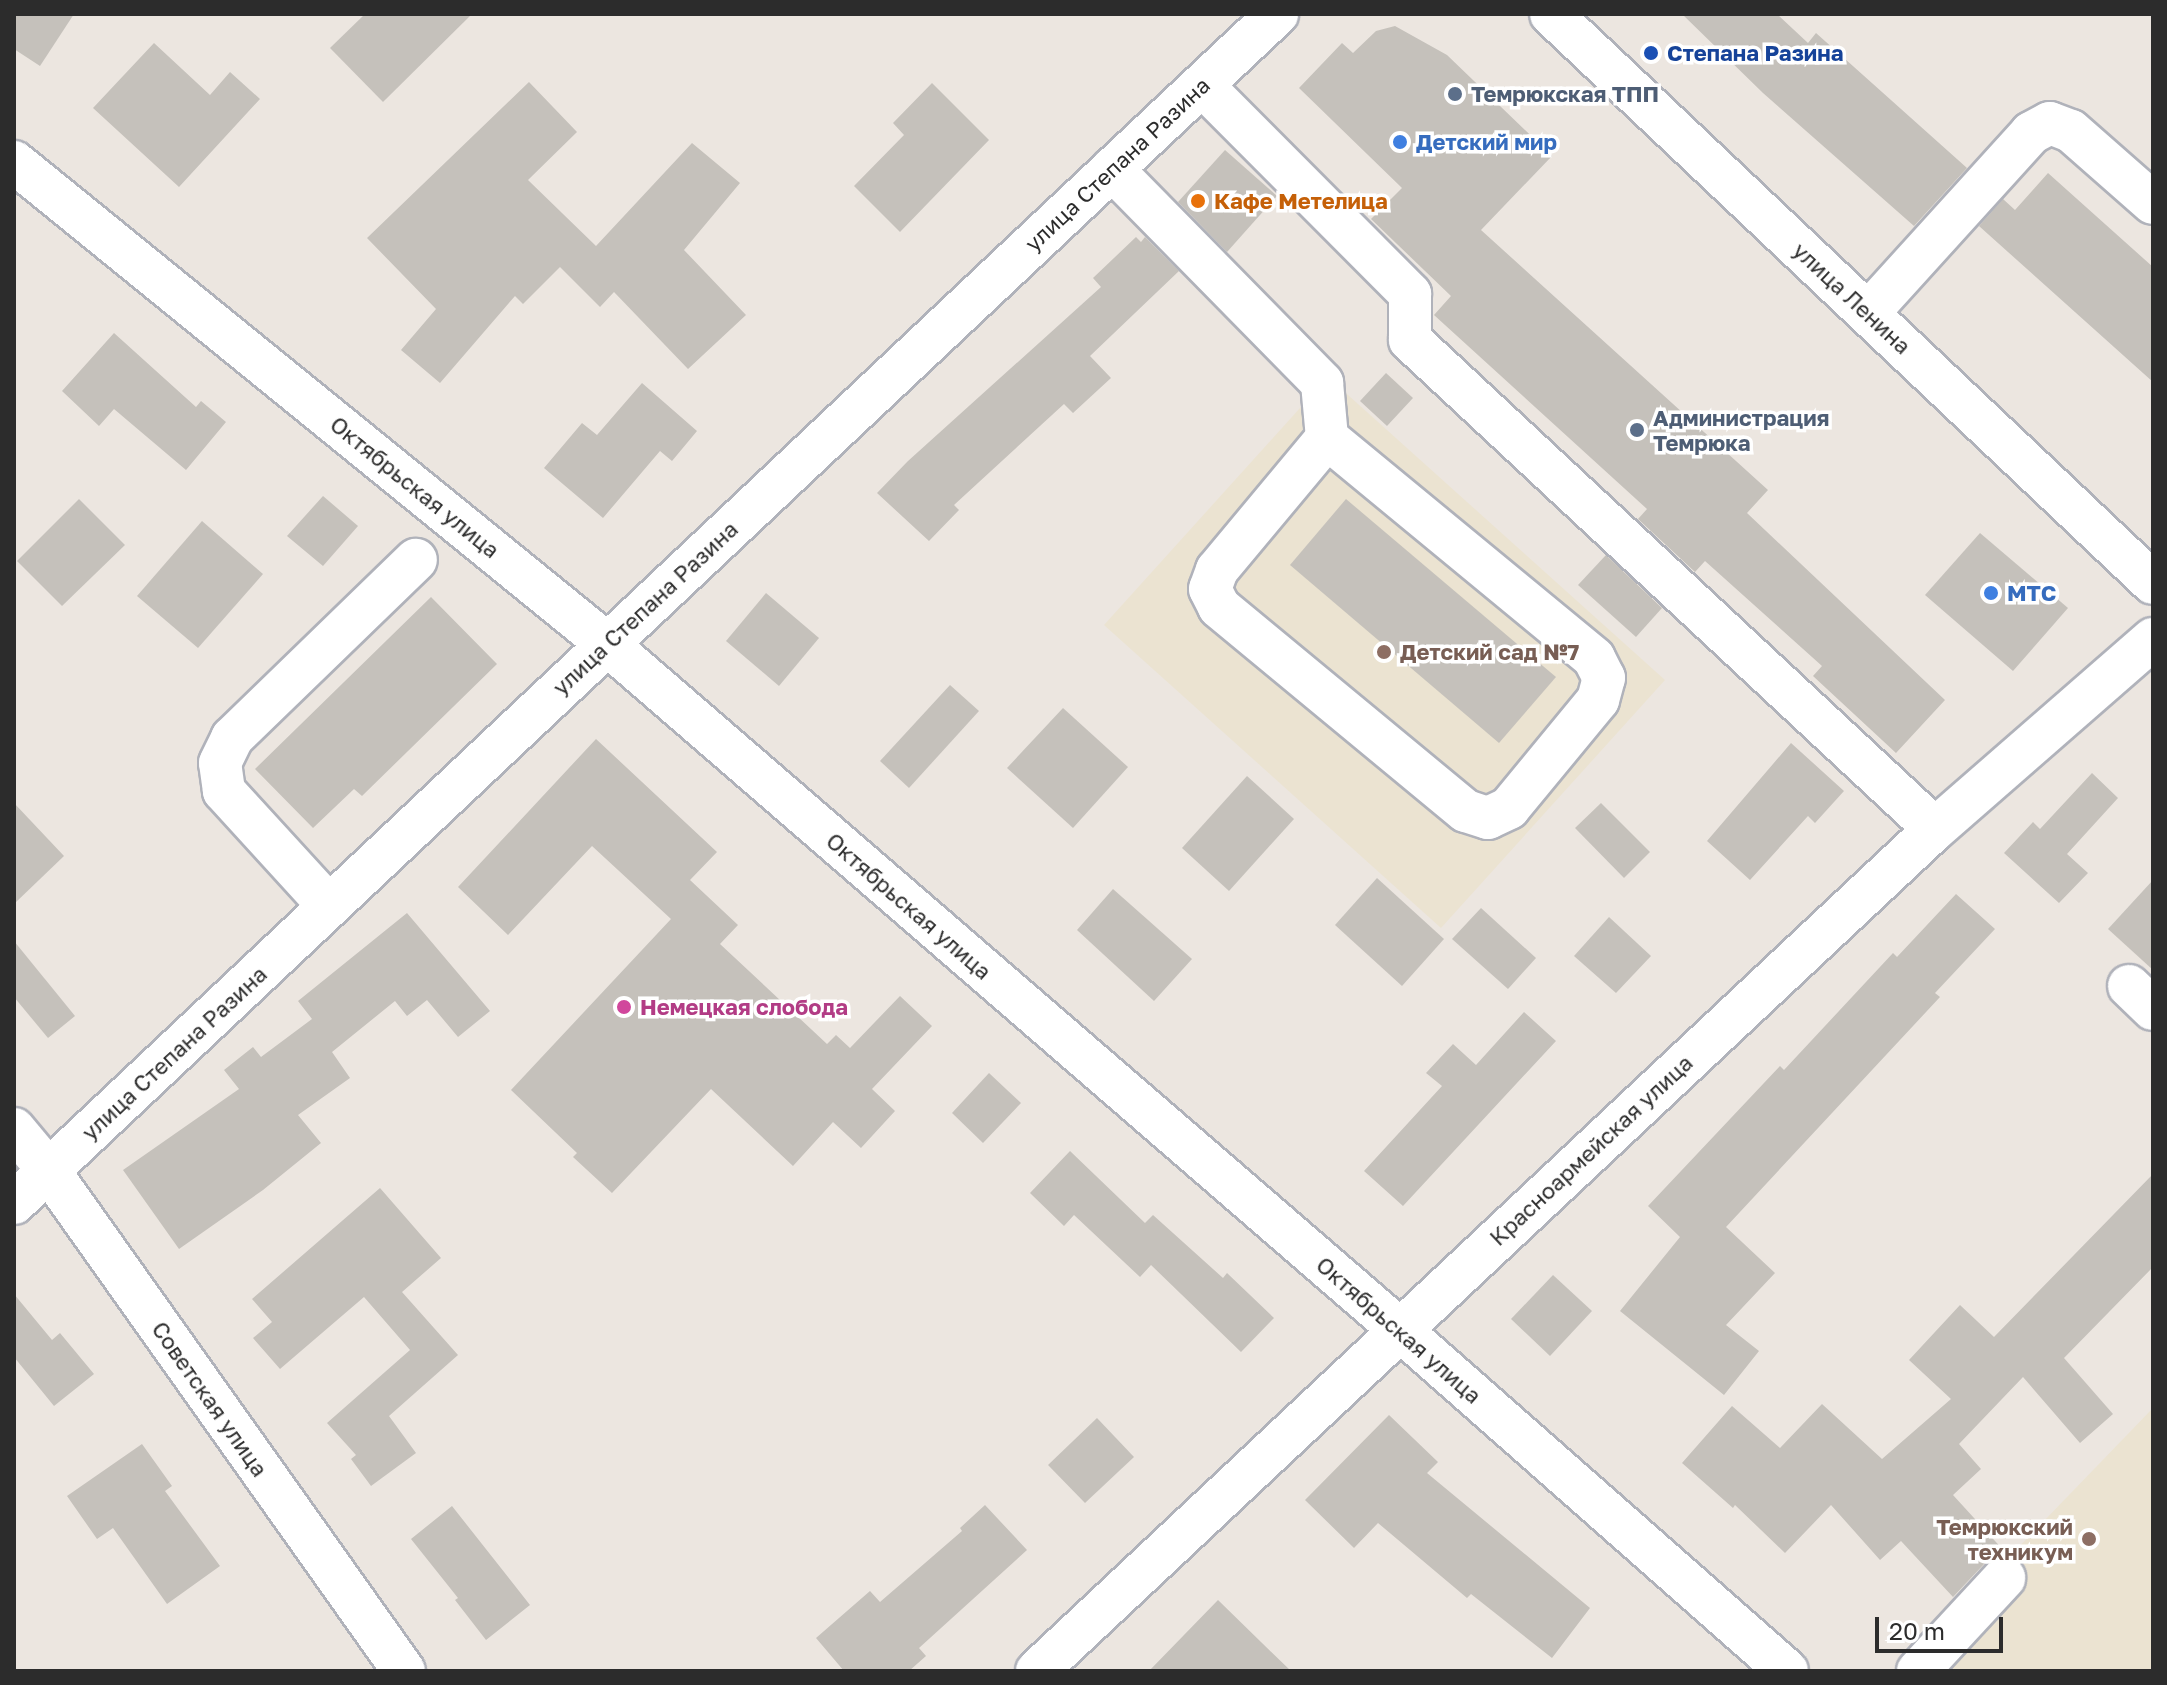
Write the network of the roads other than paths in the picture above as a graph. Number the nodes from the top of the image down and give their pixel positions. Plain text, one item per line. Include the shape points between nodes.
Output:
1 (1277, 14) edge
2 (1551, 14) edge
3 (1202, 85) junction
4 (14, 162) edge
5 (1112, 169) junction
6 (2153, 203) edge
7 (1868, 313) junction
8 (1327, 438) junction
9 (416, 560) dead end
10 (2153, 583) edge
11 (2153, 639) edge
12 (607, 644) junction
13 (1935, 829) junction
14 (329, 906) junction
15 (14, 1129) edge
16 (49, 1171) junction
17 (14, 1203) edge
18 (1399, 1329) junction
19 (2004, 1578) dead end
20 (404, 1671) edge
21 (1037, 1671) edge
22 (1787, 1671) edge
23 (1918, 1671) edge

1 - 3 street, улица Степана Разина
2 - 7 street, улица Ленина
3 - 5 street, улица Степана Разина
3 - 13 street via 1410,294 1410,340
4 - 12 street, Октябрьская улица
5 - 8 street via 1322,383
5 - 12 street, улица Степана Разина
6 - 7 street via 2071,131 2050,123 2031,133
7 - 10 street, улица Ленина
8 - 8 street via 1217,570 1210,589 1219,607 1466,811 1488,818 1509,808 1598,700 1604,678 1594,658
9 - 14 street via 232,738 220,763 224,791
11 - 13 street, Красноармейская улица
12 - 14 street, улица Степана Разина
12 - 18 street, Октябрьская улица
13 - 18 street, Красноармейская улица
14 - 16 street, улица Степана Разина
15 - 16 street, Советская улица
16 - 17 street, улица Степана Разина
16 - 20 street, Советская улица
18 - 21 street, Красноармейская улица
18 - 22 street, Октябрьская улица
19 - 23 street

